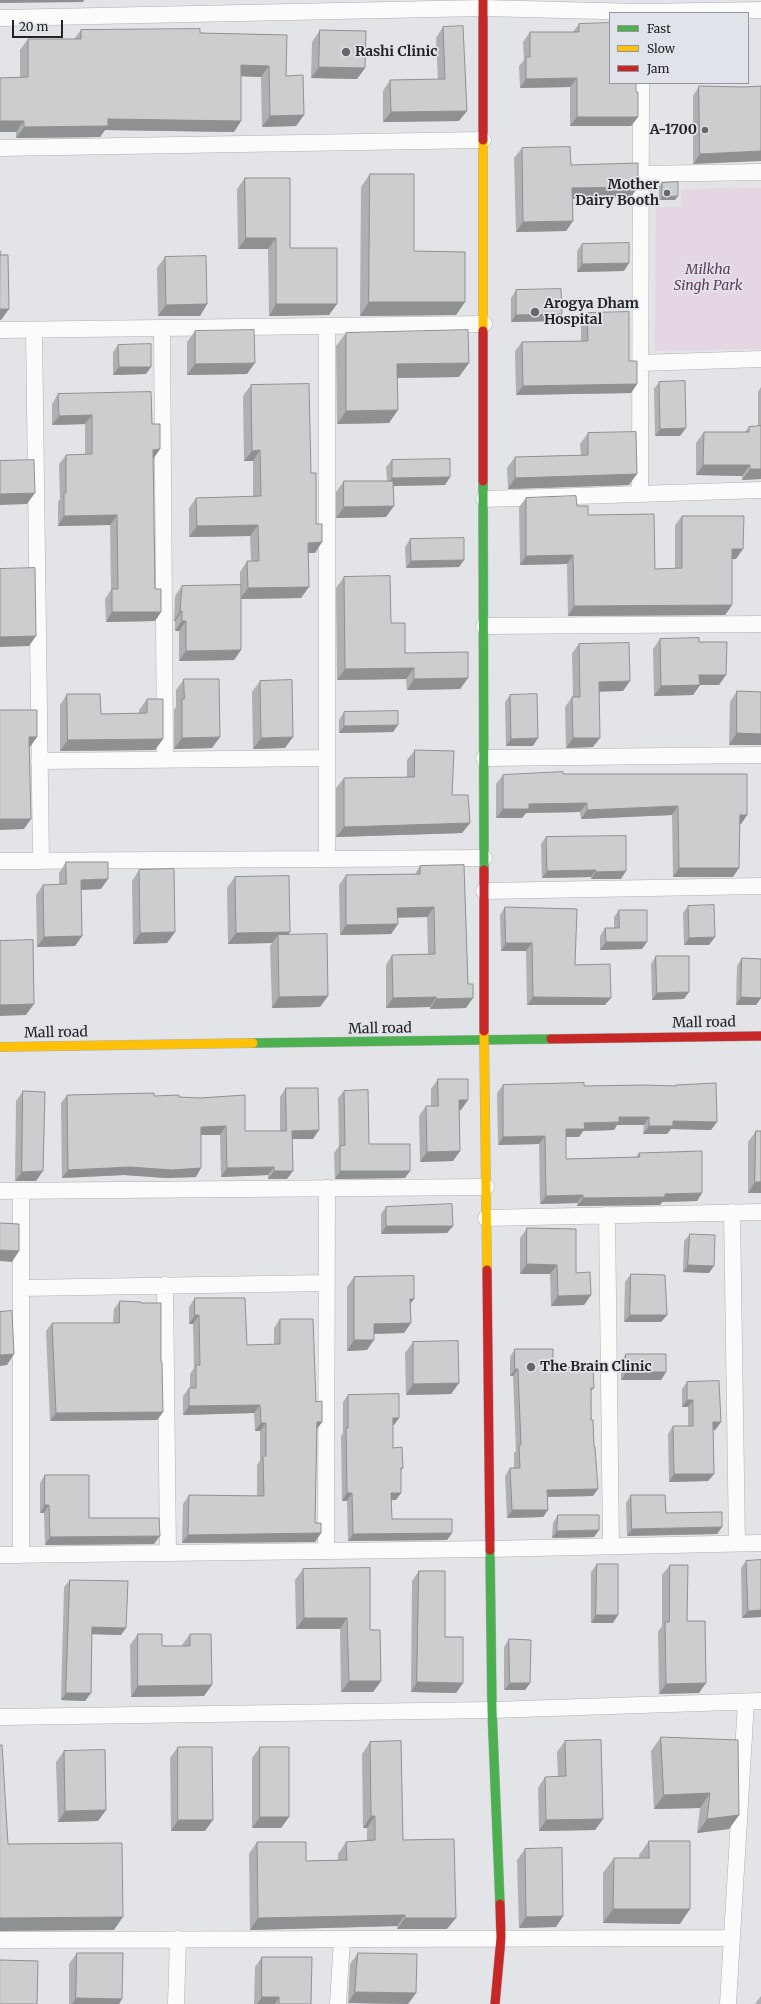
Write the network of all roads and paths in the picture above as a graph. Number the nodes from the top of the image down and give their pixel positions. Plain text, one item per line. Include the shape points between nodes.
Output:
1 (483, 4) edge
2 (761, 10) edge
3 (641, 12) edge
4 (0, 18) edge
5 (641, 84) edge
6 (483, 140) junction
7 (0, 148) edge
8 (761, 172) edge
9 (641, 174) junction
10 (484, 324) junction
11 (327, 326) junction
12 (162, 328) junction
13 (0, 330) edge
14 (34, 330) junction
15 (761, 359) edge
16 (641, 364) junction
17 (761, 490) edge
18 (640, 494) junction
19 (484, 499) junction
20 (761, 624) edge
21 (484, 626) junction
22 (761, 755) edge
23 (327, 758) junction
24 (484, 758) junction
25 (165, 760) junction
26 (39, 761) junction
27 (484, 858) junction
28 (327, 859) junction
29 (41, 861) junction
30 (0, 862) edge
31 (761, 886) edge
32 (484, 891) junction
33 (761, 1036) edge
34 (484, 1042) junction
35 (0, 1047) edge
36 (486, 1187) junction
37 (327, 1188) junction
38 (0, 1191) edge
39 (21, 1191) junction
40 (732, 1212) junction
41 (761, 1212) edge
42 (607, 1215) junction
43 (486, 1218) junction
44 (326, 1283) junction
45 (165, 1285) junction
46 (22, 1288) junction
47 (761, 1543) edge
48 (738, 1544) junction
49 (610, 1546) junction
50 (490, 1549) junction
51 (326, 1551) junction
52 (168, 1553) junction
53 (0, 1555) edge
54 (21, 1555) junction
55 (753, 1701) edge
56 (492, 1710) junction
57 (0, 1717) edge
58 (501, 1938) junction
59 (732, 1938) junction
60 (178, 1939) junction
61 (342, 1939) junction
62 (0, 1940) edge
63 (176, 2004) edge
64 (338, 2004) edge
65 (496, 2004) edge
66 (728, 2004) edge

1 - 3 street
1 - 4 street
1 - 6 street
2 - 3 street
5 - 9 street
6 - 7 street
6 - 10 street
8 - 9 street
9 - 16 street
10 - 11 street
10 - 19 street
11 - 12 street
11 - 23 street
12 - 14 street
12 - 25 street
13 - 14 street
14 - 26 street
15 - 16 street
16 - 18 street
17 - 18 street
18 - 19 street
19 - 21 street
20 - 21 street
21 - 24 street
22 - 24 street
23 - 25 street
23 - 28 street
24 - 27 street
25 - 26 street
26 - 29 street
27 - 28 street
27 - 32 street
28 - 29 street
29 - 30 street
31 - 32 street
32 - 34 street
33 - 34 street, Mall road
34 - 35 street, Mall road
34 - 36 street
36 - 37 street
36 - 43 street
37 - 39 street
37 - 44 street
38 - 39 street
39 - 46 street
40 - 41 street
40 - 42 street
40 - 48 street
42 - 43 street
42 - 49 street
43 - 50 street
44 - 45 street
44 - 51 street
45 - 46 street
45 - 52 street
46 - 54 street
47 - 48 street
48 - 49 street
49 - 50 street
50 - 51 street
50 - 56 street
51 - 52 street
52 - 54 street
53 - 54 street
55 - 56 street
55 - 59 street
56 - 57 street
56 - 58 street
58 - 59 street
58 - 61 street
58 - 65 street
59 - 66 street
60 - 61 street
60 - 62 street
60 - 63 street
61 - 64 street

